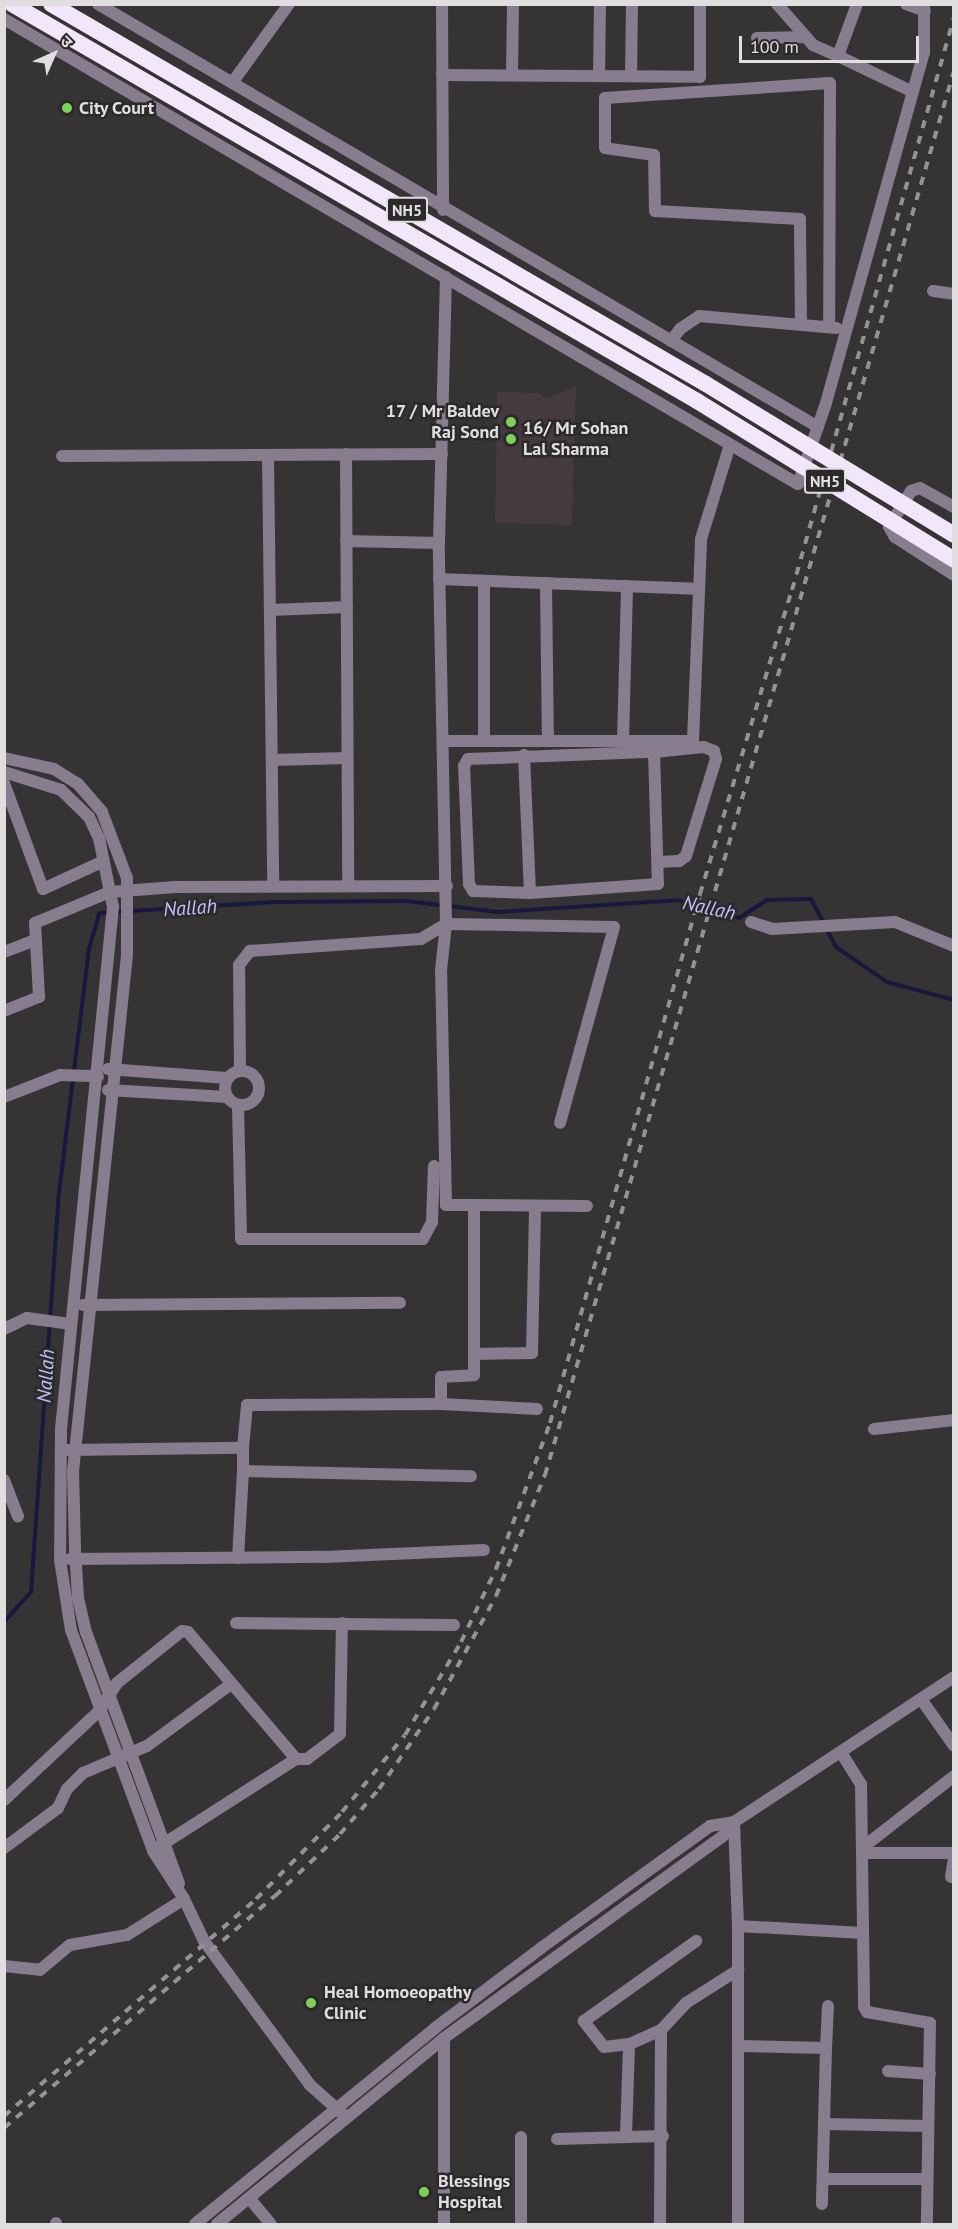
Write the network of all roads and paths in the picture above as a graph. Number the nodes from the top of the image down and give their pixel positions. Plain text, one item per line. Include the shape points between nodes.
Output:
1 (12, 4) edge
2 (51, 4) edge
3 (98, 4) edge
4 (289, 4) edge
5 (442, 4) edge
6 (513, 4) edge
7 (600, 4) edge
8 (632, 4) edge
9 (700, 4) edge
10 (777, 4) edge
11 (856, 4) edge
12 (906, 4) edge
13 (925, 8) edge
14 (117, 10) edge
15 (4, 19) edge
16 (806, 37) junction
17 (757, 38) dead end
18 (838, 56) junction
19 (442, 75) junction
20 (512, 75) junction
21 (599, 76) junction
22 (631, 76) junction
23 (232, 83) junction
24 (913, 92) junction
25 (443, 210) junction
26 (446, 277) junction
27 (933, 291) dead end
28 (954, 294) edge
29 (801, 323) junction
30 (829, 327) junction
31 (846, 330) junction
32 (671, 341) junction
33 (818, 427) junction
34 (730, 445) junction
35 (346, 454) junction
36 (442, 454) junction
37 (268, 455) junction
38 (62, 456) dead end
39 (954, 507) edge
40 (954, 535) edge
41 (346, 541) junction
42 (439, 543) junction
43 (954, 560) edge
44 (954, 575) edge
45 (439, 579) junction
46 (484, 581) junction
47 (546, 583) junction
48 (627, 586) junction
49 (696, 589) junction
50 (347, 607) junction
51 (270, 610) junction
52 (484, 740) junction
53 (444, 741) junction
54 (548, 741) junction
55 (623, 741) junction
56 (654, 752) junction
57 (524, 755) junction
58 (4, 758) edge
59 (347, 758) junction
60 (272, 760) junction
61 (4, 772) edge
62 (4, 783) edge
63 (446, 818) junction
64 (466, 819) junction
65 (104, 861) junction
66 (658, 862) junction
67 (348, 885) junction
68 (273, 886) junction
69 (447, 886) junction
70 (128, 890) junction
71 (110, 892) junction
72 (530, 893) junction
73 (751, 922) dead end
74 (446, 924) junction
75 (36, 940) junction
76 (954, 946) edge
77 (4, 952) edge
78 (4, 1011) edge
79 (116, 1070) junction
80 (240, 1071) junction
81 (96, 1073) junction
82 (227, 1078) junction
83 (97, 1089) junction
84 (114, 1090) junction
85 (4, 1097) edge
86 (227, 1097) junction
87 (238, 1105) junction
88 (560, 1123) dead end
89 (434, 1166) dead end
90 (474, 1205) junction
91 (535, 1206) junction
92 (587, 1206) dead end
93 (400, 1303) dead end
94 (89, 1305) junction
95 (73, 1306) junction
96 (70, 1324) junction
97 (4, 1329) edge
98 (474, 1354) junction
99 (441, 1404) junction
100 (537, 1409) dead end
101 (954, 1420) edge
102 (874, 1429) dead end
103 (243, 1448) junction
104 (60, 1450) junction
105 (75, 1450) junction
106 (243, 1471) junction
107 (471, 1476) dead end
108 (4, 1480) edge
109 (18, 1516) dead end
110 (484, 1550) dead end
111 (238, 1558) junction
112 (76, 1559) junction
113 (60, 1560) junction
114 (236, 1623) dead end
115 (342, 1623) junction
116 (454, 1624) dead end
117 (954, 1677) edge
118 (231, 1684) junction
119 (109, 1693) junction
120 (921, 1699) junction
121 (99, 1712) junction
122 (954, 1746) edge
123 (842, 1754) junction
124 (124, 1758) junction
125 (296, 1759) junction
126 (954, 1776) edge
127 (4, 1800) edge
128 (734, 1822) junction
129 (166, 1841) junction
130 (4, 1848) edge
131 (153, 1851) junction
132 (862, 1851) junction
133 (954, 1853) edge
134 (954, 1859) edge
135 (951, 1877) dead end
136 (184, 1899) junction
137 (738, 1926) junction
138 (863, 1933) junction
139 (696, 1941) dead end
140 (4, 1966) edge
141 (738, 1970) junction
142 (828, 2006) dead end
143 (661, 2031) junction
144 (444, 2038) junction
145 (629, 2044) junction
146 (739, 2046) junction
147 (826, 2048) junction
148 (888, 2071) dead end
149 (930, 2074) junction
150 (341, 2112) junction
151 (824, 2124) junction
152 (928, 2126) junction
153 (626, 2136) junction
154 (663, 2136) junction
155 (521, 2137) dead end
156 (557, 2139) dead end
157 (823, 2179) junction
158 (927, 2179) junction
159 (249, 2198) junction
160 (822, 2204) dead end
161 (195, 2224) edge
162 (216, 2224) edge
163 (271, 2224) edge
164 (444, 2224) edge
165 (521, 2224) edge
166 (660, 2224) edge
167 (738, 2224) edge
168 (927, 2224) edge

1 - 43 highway, NH5, bridge via 697,401
2 - 40 highway, NH5, bridge via 706,384
3 - 14 street
4 - 23 street
5 - 19 street
6 - 20 street
7 - 21 street
8 - 22 street
9 - 22 street via 700,77
10 - 16 street
11 - 18 street
12 - 13 street
13 - 24 street via 924,53
14 - 23 street
15 - 26 street
16 - 17 street
16 - 18 street via 813,45
18 - 24 street
19 - 20 street
19 - 25 street
20 - 21 street
21 - 22 street
23 - 25 street
24 - 31 street
25 - 32 street
26 - 34 street
26 - 36 street
27 - 28 street
29 - 30 street
29 - 30 street via 800,219 654,211 654,155 605,148 605,98 830,83
29 - 32 street via 699,316 680,328
30 - 31 street
31 - 33 street
32 - 33 street
33 - 34 street via 798,484
34 - 49 street via 702,528
35 - 36 street
35 - 37 street
35 - 41 street
36 - 42 street
37 - 38 street
37 - 51 street
39 - 44 street via 920,488 911,491 889,526 895,537
41 - 42 street
41 - 50 street
42 - 45 street
45 - 46 street
45 - 53 street
46 - 47 street
46 - 52 street
47 - 48 street
47 - 54 street
48 - 49 street
48 - 55 street
49 - 55 street via 693,741
50 - 51 street
50 - 59 street
51 - 60 street
52 - 53 street
52 - 54 street
53 - 63 street
54 - 55 street
56 - 57 street
56 - 66 street
56 - 66 street via 704,747 714,751 716,759 686,856 679,861
57 - 64 street via 468,759 464,766
57 - 72 street
58 - 70 street via 65,773 90,795 111,831
59 - 60 street
59 - 67 street
60 - 68 street
61 - 65 street via 39,780 77,803 99,838
62 - 65 street via 43,889
63 - 64 street
63 - 69 street
64 - 72 street via 469,884 473,891
65 - 71 street
66 - 72 street via 658,884
67 - 68 street
67 - 69 street
68 - 70 street
69 - 74 street
70 - 71 street
70 - 79 street
71 - 75 street via 35,923
71 - 81 street via 113,913
73 - 76 street via 772,929 895,922
74 - 80 street via 422,939 250,951 239,965
74 - 88 street via 614,927
74 - 90 street via 441,970 446,1205
75 - 77 street
75 - 78 street via 39,997
79 - 81 street
79 - 82 street
79 - 84 street
80 - 82 street
80 - 87 street via 255,1077 258,1093 254,1100
81 - 83 street
81 - 85 street via 70,1074
82 - 86 street
83 - 84 street
83 - 95 street
84 - 86 street
84 - 94 street
86 - 87 street
87 - 89 street via 241,1239 423,1239 432,1222
90 - 91 street
90 - 98 street
91 - 92 street
91 - 98 street via 532,1353
93 - 94 street
94 - 95 street
94 - 105 street
95 - 96 street
96 - 97 street via 27,1318
96 - 104 street
98 - 99 street via 474,1375 441,1377
99 - 100 street
99 - 103 street via 247,1405
101 - 102 street
103 - 105 street
103 - 106 street
104 - 105 street
104 - 113 street
105 - 112 street
106 - 107 street
106 - 111 street
108 - 109 street
110 - 111 street
111 - 112 street
112 - 113 street
112 - 119 street via 86,1632
113 - 121 street via 71,1630
114 - 115 street
115 - 116 street
115 - 125 street via 342,1729 307,1759
117 - 120 street
118 - 119 street via 188,1632 182,1631
118 - 124 street
118 - 125 street
119 - 121 street
119 - 124 street
120 - 122 street
120 - 123 street
121 - 124 street
121 - 127 street
123 - 128 street
123 - 132 street via 861,1784
124 - 129 street
124 - 130 street via 83,1773 67,1790 58,1808
124 - 131 street
125 - 129 street
126 - 132 street
128 - 137 street
128 - 144 street via 722,1837
128 - 150 street via 710,1826 488,1988
129 - 131 street
129 - 136 street
131 - 136 street
132 - 133 street
132 - 138 street
134 - 135 street
136 - 140 street via 127,1935 70,1945 40,1970
136 - 150 street via 204,1941 310,2085
137 - 138 street
137 - 141 street
138 - 149 street via 864,2007 867,2012 930,2023
139 - 145 street via 585,2022 604,2047
141 - 143 street via 686,2002
141 - 146 street
142 - 147 street
143 - 145 street
143 - 154 street
144 - 150 street
144 - 164 street
145 - 153 street
146 - 147 street
146 - 167 street
147 - 151 street
148 - 149 street
149 - 152 street
150 - 159 street
150 - 161 street
151 - 152 street
151 - 157 street
152 - 158 street
153 - 154 street
153 - 156 street
154 - 166 street
155 - 165 street
157 - 158 street
157 - 160 street
158 - 168 street
159 - 162 street
159 - 163 street

